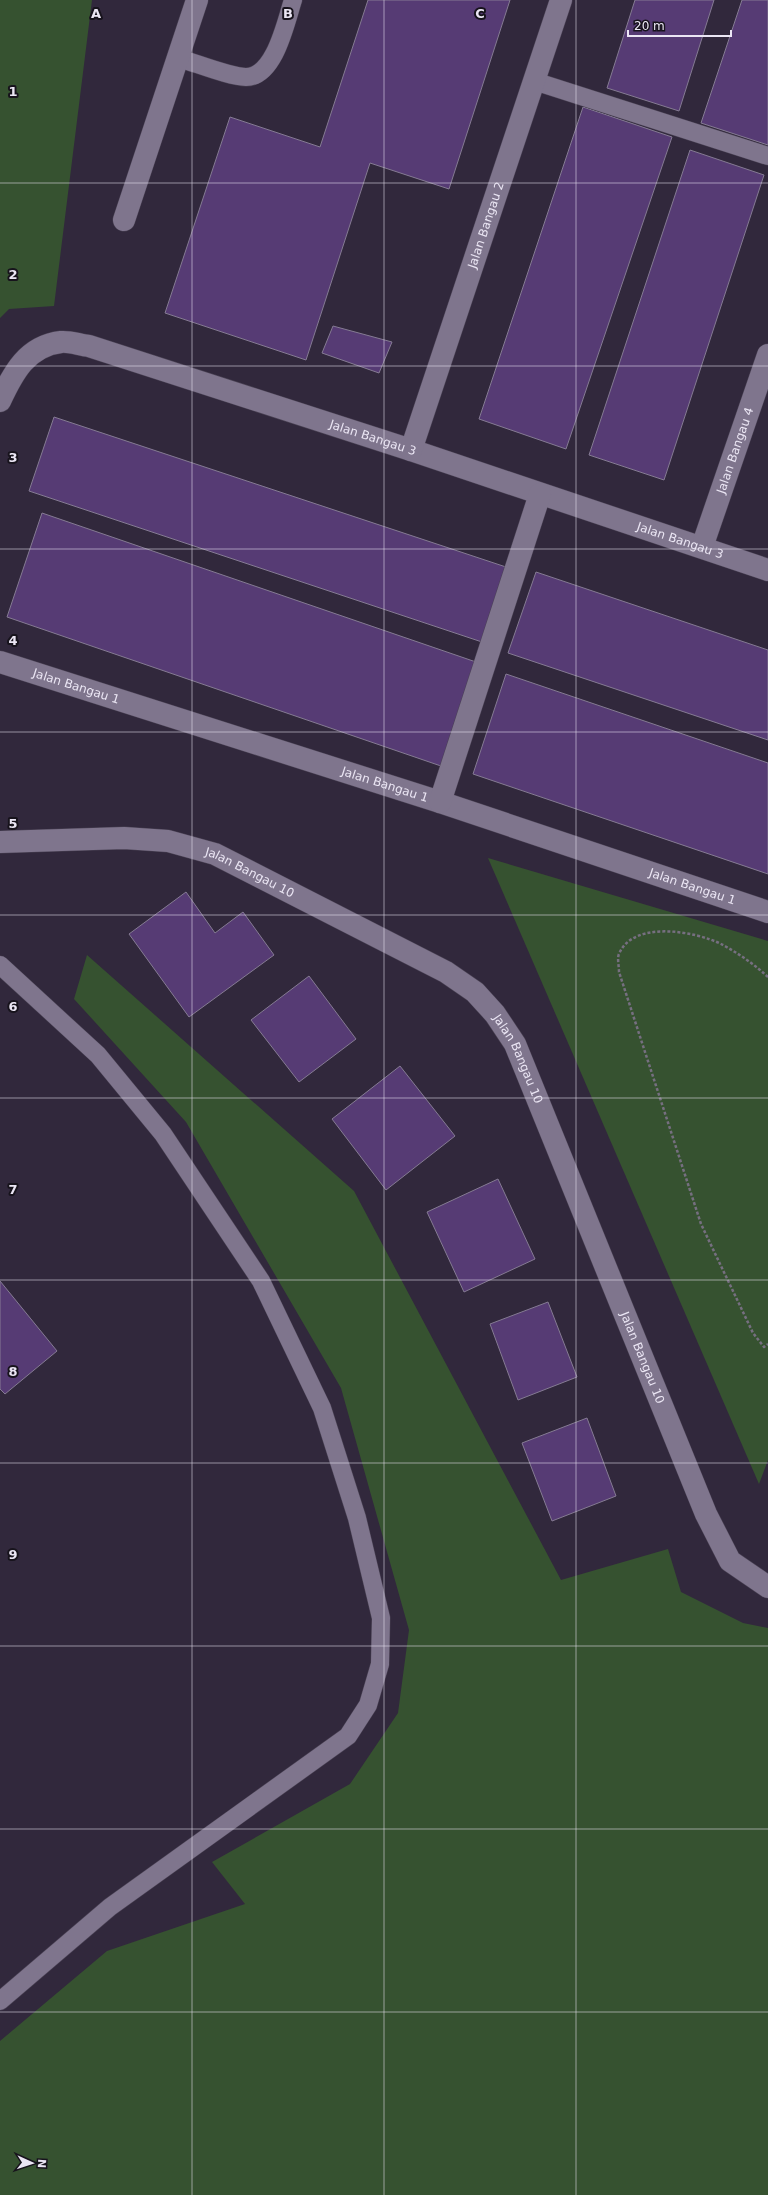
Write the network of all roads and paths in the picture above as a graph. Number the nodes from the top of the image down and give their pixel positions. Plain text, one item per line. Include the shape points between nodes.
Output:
1 (197, 0) edge
2 (293, 0) edge
3 (561, 0) edge
4 (178, 58) junction
5 (534, 81) junction
6 (768, 156) edge
7 (124, 220) dead end
8 (768, 355) edge
9 (0, 401) edge
10 (411, 450) junction
11 (540, 494) junction
12 (702, 547) junction
13 (768, 570) edge
14 (0, 662) edge
15 (440, 802) junction
16 (0, 842) edge
17 (768, 912) edge
18 (0, 965) edge
19 (768, 977) edge
20 (768, 1344) edge
21 (768, 1587) edge
22 (0, 2001) edge

1 - 4 street
2 - 4 lane via 278,46 271,61 261,72 247,77
3 - 5 street, Jalan Bangau 2
4 - 7 street
5 - 6 lane
5 - 10 street, Jalan Bangau 2
8 - 12 street, Jalan Bangau 4
9 - 10 street, Jalan Bangau 3 via 14,372 34,350 61,342 88,346
10 - 11 street, Jalan Bangau 3
11 - 12 street, Jalan Bangau 3
11 - 15 street
12 - 13 street, Jalan Bangau 3
14 - 15 street, Jalan Bangau 1
15 - 17 street, Jalan Bangau 1
16 - 21 street, Jalan Bangau 10 via 132,839 168,841 215,854 446,972 475,992 495,1014 515,1044 706,1514 730,1561
18 - 22 lane via 103,1061 163,1134 261,1281 322,1408 357,1518 380,1618 380,1664 368,1705 348,1736 110,1908
19 - 20 path via 755,965 720,943 675,931 641,933 628,940 618,954 619,972 700,1224 753,1333 764,1347

